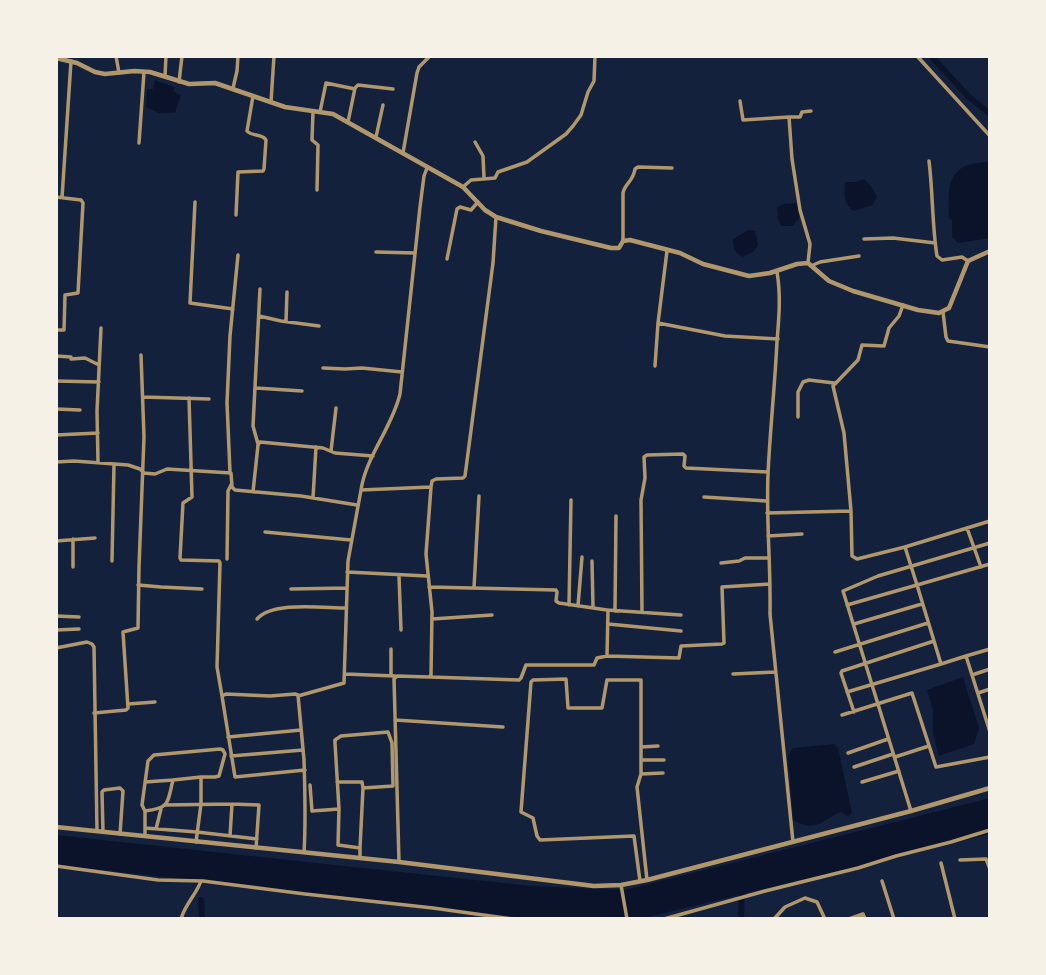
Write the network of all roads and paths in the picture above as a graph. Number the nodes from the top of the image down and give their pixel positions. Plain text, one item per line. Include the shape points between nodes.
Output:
1 (116, 56) edge
2 (166, 56) edge
3 (182, 56) edge
4 (238, 56) edge
5 (274, 56) edge
6 (430, 56) edge
7 (595, 56) edge
8 (917, 56) edge
9 (56, 58) edge
10 (71, 61) junction
11 (144, 71) junction
12 (118, 73) junction
13 (165, 76) junction
14 (179, 82) junction
15 (232, 89) junction
16 (355, 89) junction
17 (393, 89) dead end
18 (253, 96) junction
19 (740, 101) dead end
20 (271, 102) junction
21 (383, 105) dead end
22 (313, 111) junction
23 (320, 111) junction
24 (811, 111) dead end
25 (789, 117) junction
26 (348, 121) junction
27 (990, 136) edge
28 (375, 138) junction
29 (475, 142) dead end
30 (139, 143) dead end
31 (403, 153) junction
32 (929, 161) dead end
33 (427, 168) junction
34 (673, 168) dead end
35 (484, 178) junction
36 (463, 187) junction
37 (317, 190) dead end
38 (56, 197) edge
39 (62, 198) junction
40 (195, 202) dead end
41 (478, 202) junction
42 (236, 215) dead end
43 (496, 217) junction
44 (864, 239) dead end
45 (624, 241) junction
46 (935, 243) junction
47 (667, 251) junction
48 (990, 251) edge
49 (376, 253) dead end
50 (415, 253) junction
51 (238, 255) dead end
52 (859, 256) dead end
53 (447, 259) dead end
54 (968, 261) junction
55 (810, 264) junction
56 (777, 272) junction
57 (260, 289) dead end
58 (287, 292) dead end
59 (903, 305) junction
60 (233, 309) junction
61 (943, 312) junction
62 (259, 316) junction
63 (286, 322) junction
64 (658, 323) junction
65 (319, 326) dead end
66 (101, 328) dead end
67 (56, 330) edge
68 (778, 339) junction
69 (990, 347) edge
70 (141, 355) dead end
71 (56, 356) edge
72 (99, 365) junction
73 (655, 366) dead end
74 (323, 368) dead end
75 (402, 372) junction
76 (56, 381) edge
77 (99, 382) junction
78 (834, 383) junction
79 (255, 388) junction
80 (302, 391) dead end
81 (143, 397) junction
82 (189, 398) junction
83 (209, 399) dead end
84 (336, 408) dead end
85 (56, 410) edge
86 (80, 410) dead end
87 (798, 417) dead end
88 (99, 433) junction
89 (56, 435) edge
90 (258, 445) junction
91 (316, 447) junction
92 (331, 451) junction
93 (373, 456) junction
94 (56, 461) edge
95 (98, 462) junction
96 (114, 464) junction
97 (191, 471) junction
98 (143, 472) junction
99 (230, 472) junction
100 (768, 472) junction
101 (232, 482) junction
102 (431, 487) junction
103 (361, 490) junction
104 (253, 492) junction
105 (479, 496) dead end
106 (313, 498) junction
107 (704, 498) dead end
108 (571, 500) dead end
109 (767, 501) junction
110 (358, 505) junction
111 (851, 511) junction
112 (767, 513) junction
113 (616, 516) dead end
114 (990, 521) edge
115 (967, 527) junction
116 (265, 532) dead end
117 (802, 534) dead end
118 (768, 536) junction
119 (94, 538) dead end
120 (73, 539) junction
121 (351, 540) junction
122 (56, 541) edge
123 (990, 543) edge
124 (905, 547) junction
125 (974, 548) junction
126 (582, 557) dead end
127 (769, 558) junction
128 (227, 559) dead end
129 (112, 561) dead end
130 (592, 561) dead end
131 (722, 563) dead end
132 (990, 564) edge
133 (73, 566) dead end
134 (912, 567) junction
135 (981, 567) junction
136 (347, 572) junction
137 (399, 576) junction
138 (427, 576) junction
139 (138, 584) junction
140 (770, 584) junction
141 (917, 585) junction
142 (429, 587) junction
143 (347, 588) junction
144 (474, 588) junction
145 (202, 589) dead end
146 (291, 589) dead end
147 (922, 604) junction
148 (569, 605) junction
149 (847, 605) junction
150 (578, 606) junction
151 (347, 608) junction
152 (593, 608) junction
153 (608, 610) junction
154 (615, 611) junction
155 (642, 612) junction
156 (492, 615) dead end
157 (681, 615) dead end
158 (56, 616) edge
159 (79, 617) dead end
160 (257, 619) dead end
161 (432, 619) junction
162 (928, 623) junction
163 (608, 624) junction
164 (854, 624) junction
165 (79, 629) dead end
166 (56, 630) edge
167 (401, 630) dead end
168 (681, 631) dead end
169 (934, 641) junction
170 (859, 644) junction
171 (56, 648) edge
172 (391, 649) dead end
173 (990, 649) edge
174 (835, 652) dead end
175 (607, 656) junction
176 (966, 656) junction
177 (866, 663) junction
178 (941, 664) junction
179 (990, 669) edge
180 (775, 672) junction
181 (345, 674) junction
182 (733, 674) dead end
183 (972, 675) junction
184 (393, 676) junction
185 (430, 677) junction
186 (871, 684) junction
187 (990, 689) edge
188 (847, 692) junction
189 (978, 693) junction
190 (222, 696) junction
191 (298, 696) junction
192 (155, 702) dead end
193 (128, 704) junction
194 (877, 704) junction
195 (990, 710) edge
196 (854, 712) junction
197 (984, 712) junction
198 (94, 713) junction
199 (842, 715) dead end
200 (395, 720) junction
201 (503, 727) dead end
202 (301, 730) junction
203 (990, 731) edge
204 (228, 737) junction
205 (888, 739) junction
206 (658, 746) dead end
207 (929, 746) junction
208 (641, 747) junction
209 (303, 750) junction
210 (848, 753) dead end
211 (231, 756) junction
212 (894, 756) junction
213 (990, 757) edge
214 (641, 760) junction
215 (664, 760) dead end
216 (854, 767) dead end
217 (305, 770) junction
218 (899, 771) junction
219 (663, 773) dead end
220 (641, 774) junction
221 (201, 777) junction
222 (173, 780) junction
223 (145, 782) junction
224 (337, 782) junction
225 (862, 782) dead end
226 (310, 785) dead end
227 (363, 788) junction
228 (990, 788) edge
229 (201, 804) junction
230 (232, 804) junction
231 (163, 807) junction
232 (339, 809) junction
233 (145, 811) junction
234 (911, 811) junction
235 (56, 827) edge
236 (145, 828) junction
237 (156, 829) junction
238 (990, 830) edge
239 (100, 831) junction
240 (197, 832) junction
241 (120, 834) junction
242 (642, 835) junction
243 (145, 836) junction
244 (230, 836) junction
245 (634, 836) junction
246 (257, 839) junction
247 (196, 842) junction
248 (793, 842) junction
249 (338, 845) junction
250 (256, 848) junction
251 (360, 848) junction
252 (304, 852) junction
253 (338, 856) junction
254 (360, 858) junction
255 (960, 860) dead end
256 (399, 862) junction
257 (941, 863) dead end
258 (56, 866) edge
259 (990, 869) edge
260 (648, 880) junction
261 (201, 881) junction
262 (640, 881) junction
263 (882, 881) dead end
264 (621, 885) junction
265 (181, 919) edge
266 (512, 919) edge
267 (627, 919) edge
268 (664, 919) edge
269 (774, 919) edge
270 (825, 919) edge
271 (849, 919) edge
272 (865, 919) edge
273 (894, 919) edge
274 (955, 919) edge

1 - 12 street
2 - 13 street
3 - 14 street
4 - 15 street
5 - 20 street
6 - 31 street via 417,73
7 - 35 street via 594,81 573,127 527,162 498,172 495,178
8 - 27 street
9 - 10 street
10 - 12 street via 95,72
10 - 39 street
11 - 12 street
11 - 13 street
11 - 30 street
13 - 14 street
14 - 15 street via 215,83
15 - 18 street
16 - 17 street via 359,85
16 - 23 street via 326,84
16 - 26 street
18 - 20 street
18 - 42 street via 247,131 266,140 264,169 238,172
19 - 25 street via 743,120
20 - 22 street
21 - 28 street
22 - 23 street
22 - 37 street
23 - 26 street
24 - 25 street
25 - 55 street
26 - 28 street
28 - 31 street
29 - 35 street via 483,156
31 - 33 street
32 - 46 street
33 - 36 street
33 - 50 street
34 - 45 street via 635,169 623,193
35 - 36 street via 470,180
36 - 41 street
38 - 39 street
39 - 67 street via 83,203 78,293 65,295 64,330
40 - 60 street via 190,303
41 - 43 street
41 - 53 street via 471,210 457,209
43 - 45 street via 611,248 619,248
43 - 102 street via 466,475 436,479
44 - 46 street
45 - 47 street
46 - 54 street via 940,260 962,257
47 - 56 street via 749,276
47 - 64 street
48 - 54 street
49 - 50 street
50 - 75 street
51 - 60 street
52 - 55 street
54 - 61 street via 951,305
55 - 56 street
55 - 59 street via 834,284
56 - 68 street
57 - 62 street
58 - 63 street
59 - 61 street
59 - 78 street via 884,346 862,345 858,360
60 - 99 street via 227,402
61 - 69 street via 948,341
62 - 63 street
62 - 79 street
63 - 65 street
64 - 68 street via 725,336
64 - 73 street
66 - 72 street
68 - 100 street
70 - 81 street
71 - 72 street via 85,358
72 - 77 street
74 - 75 street
75 - 93 street via 398,402
76 - 77 street
77 - 88 street
78 - 87 street via 803,382 798,392
78 - 111 street
79 - 80 street
79 - 90 street via 253,426
81 - 82 street
81 - 98 street
82 - 83 street
82 - 97 street
84 - 92 street
85 - 86 street
88 - 89 street
88 - 95 street
90 - 91 street
90 - 104 street
91 - 92 street
91 - 106 street
92 - 93 street
93 - 103 street
94 - 95 street
95 - 96 street
96 - 98 street
96 - 129 street
97 - 98 street
97 - 99 street
97 - 190 street via 192,497 183,503 180,558 220,563 217,667
98 - 139 street
99 - 101 street
100 - 109 street
100 - 155 street via 687,468 683,454 644,457
101 - 104 street via 235,490
101 - 128 street
102 - 103 street
102 - 138 street
103 - 110 street
104 - 106 street
105 - 144 street
106 - 110 street
107 - 109 street
108 - 148 street
109 - 112 street
110 - 121 street
111 - 112 street
111 - 124 street via 854,558
112 - 118 street
113 - 154 street
114 - 115 street
115 - 124 street
115 - 125 street
116 - 121 street
117 - 118 street
118 - 127 street
119 - 120 street
120 - 122 street
120 - 133 street
121 - 136 street
123 - 125 street
124 - 134 street
125 - 134 street
125 - 135 street
126 - 150 street
127 - 131 street
127 - 140 street
130 - 152 street
132 - 135 street
134 - 141 street
134 - 149 street via 844,589
135 - 141 street
136 - 137 street
136 - 143 street
137 - 138 street
137 - 167 street
138 - 142 street
139 - 145 street
139 - 193 street via 138,629 123,632
140 - 175 street via 721,587 722,644 681,646 678,659
140 - 180 street
141 - 147 street
141 - 149 street
142 - 144 street
142 - 161 street
143 - 146 street
143 - 151 street
144 - 148 street via 556,590 558,603
147 - 162 street
147 - 164 street
148 - 150 street
149 - 164 street
150 - 152 street
151 - 160 street via 284,608
151 - 181 street
152 - 153 street
153 - 154 street
153 - 163 street
154 - 155 street
155 - 157 street
156 - 161 street
158 - 159 street
161 - 185 street
162 - 169 street
162 - 170 street
163 - 168 street
163 - 175 street
164 - 170 street
165 - 166 street
169 - 177 street
169 - 178 street
170 - 174 street
170 - 177 street
171 - 198 street via 92,644
172 - 184 street
173 - 176 street
175 - 185 street via 597,658 594,665 526,665 519,680
176 - 178 street
176 - 183 street
177 - 186 street
177 - 188 street via 841,672
178 - 186 street
179 - 183 street
180 - 182 street
180 - 248 street
181 - 184 street
181 - 191 street via 342,684
183 - 189 street
184 - 185 street
184 - 200 street
186 - 188 street
186 - 194 street
187 - 189 street
188 - 196 street
189 - 197 street
190 - 191 street
190 - 204 street
191 - 202 street
192 - 193 street
193 - 198 street via 126,710
194 - 196 street
194 - 205 street
194 - 207 street via 912,693
195 - 197 street
196 - 199 street
197 - 203 street
198 - 239 street
200 - 201 street
200 - 256 street
202 - 204 street
202 - 209 street
204 - 211 street
205 - 210 street
205 - 212 street
206 - 208 street
207 - 212 street
207 - 213 street via 938,767
208 - 214 street
208 - 245 street via 640,680 607,680 601,708 568,708 566,679 532,680 521,810 534,820 538,838
209 - 211 street
209 - 217 street
211 - 217 street via 235,777
212 - 216 street
212 - 218 street
214 - 215 street
214 - 220 street
217 - 252 street
218 - 225 street
218 - 234 street
219 - 220 street
220 - 242 street via 637,787
221 - 222 street
221 - 223 street via 219,776 223,750 154,755 148,761
221 - 229 street
222 - 223 street
222 - 231 street
223 - 233 street
224 - 227 street via 362,782
224 - 227 street via 336,738 388,732 394,785
224 - 232 street
226 - 232 street via 312,811
227 - 251 street
228 - 234 street
229 - 230 street
229 - 231 street
229 - 240 street
230 - 244 street
230 - 246 street via 259,806
231 - 233 street
231 - 237 street
232 - 249 street
233 - 236 street
234 - 248 street
235 - 239 street
236 - 237 street
236 - 243 street
237 - 240 street
238 - 268 street
239 - 241 street
239 - 241 street via 102,792 120,788
240 - 244 street
240 - 247 street
241 - 243 street
242 - 245 street
242 - 260 street
243 - 247 street
244 - 246 street
245 - 262 street
246 - 250 street
247 - 250 street
248 - 260 street
249 - 251 street
249 - 253 street
250 - 252 street
251 - 254 street
252 - 253 street
253 - 254 street
254 - 256 street
255 - 259 street via 986,859
256 - 264 street via 594,886
257 - 274 street
258 - 261 street
260 - 262 street
261 - 265 street
261 - 266 street
262 - 264 street
263 - 273 street
264 - 267 street
269 - 270 street via 805,898 817,902
271 - 272 street via 863,914

